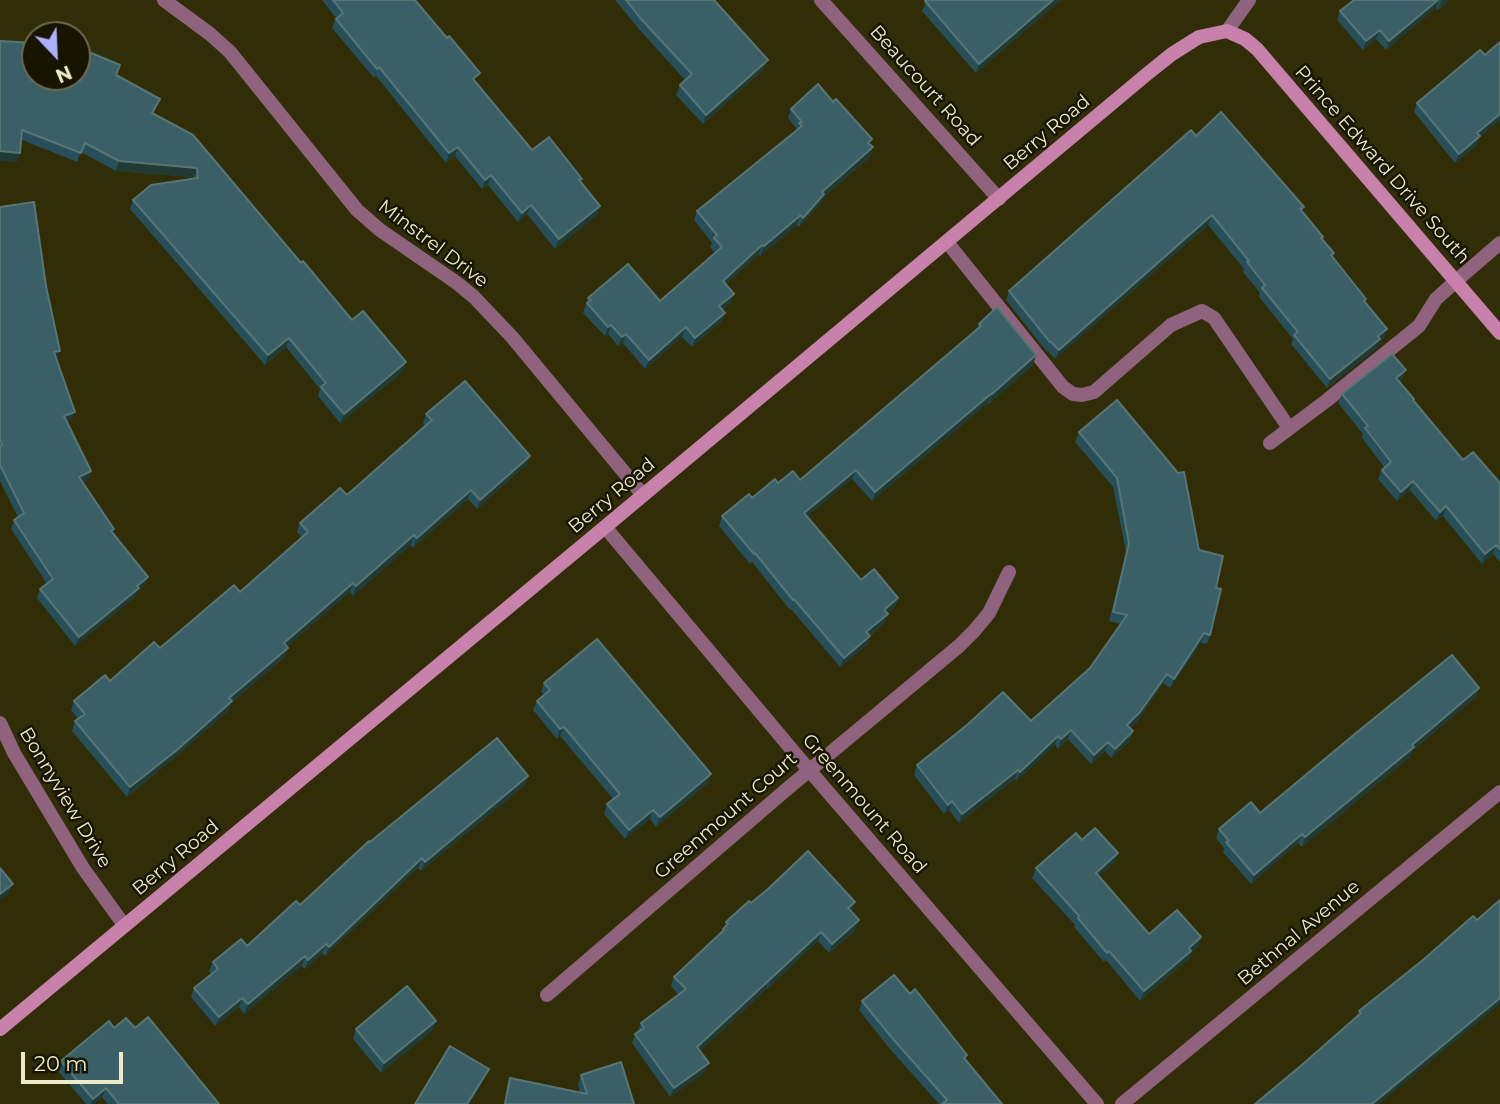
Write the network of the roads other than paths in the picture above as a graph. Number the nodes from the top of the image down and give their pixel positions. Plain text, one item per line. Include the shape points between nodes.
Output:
1 (164, 0) edge
2 (821, 0) edge
3 (1249, 0) edge
4 (1227, 31) junction
5 (999, 199) junction
6 (947, 242) junction
7 (1500, 243) edge
8 (1456, 281) junction
9 (1500, 333) edge
10 (1289, 428) junction
11 (1270, 443) dead end
12 (643, 495) junction
13 (605, 527) junction
14 (1009, 572) dead end
15 (0, 723) edge
16 (809, 770) junction
17 (1500, 792) edge
18 (124, 925) junction
19 (547, 995) dead end
20 (0, 1029) edge
21 (1097, 1104) edge
22 (1122, 1104) edge

1 - 12 street, Minstrel Drive via 230,52 357,210 457,282 512,337
2 - 5 street, Beaucourt Road
3 - 4 street
4 - 5 street, Berry Road via 1199,37 1172,54
4 - 8 street, Prince Edward Drive South via 1257,49
5 - 6 street, Berry Road
6 - 10 street via 1073,394 1094,392 1171,325 1202,311 1214,318
6 - 12 street, Berry Road
7 - 8 street
8 - 9 street, Prince Edward Drive South
8 - 10 street via 1436,299 1419,326
10 - 11 street
12 - 13 street, Berry Road
13 - 16 street, Greenmount Road
13 - 18 street, Berry Road
14 - 16 street, Greenmount Court via 989,612 959,646
15 - 18 street, Bonnyview Drive via 13,753 83,868
16 - 19 street, Greenmount Court
16 - 21 street, Greenmount Road
17 - 22 street, Bethnal Avenue
18 - 20 street, Berry Road

